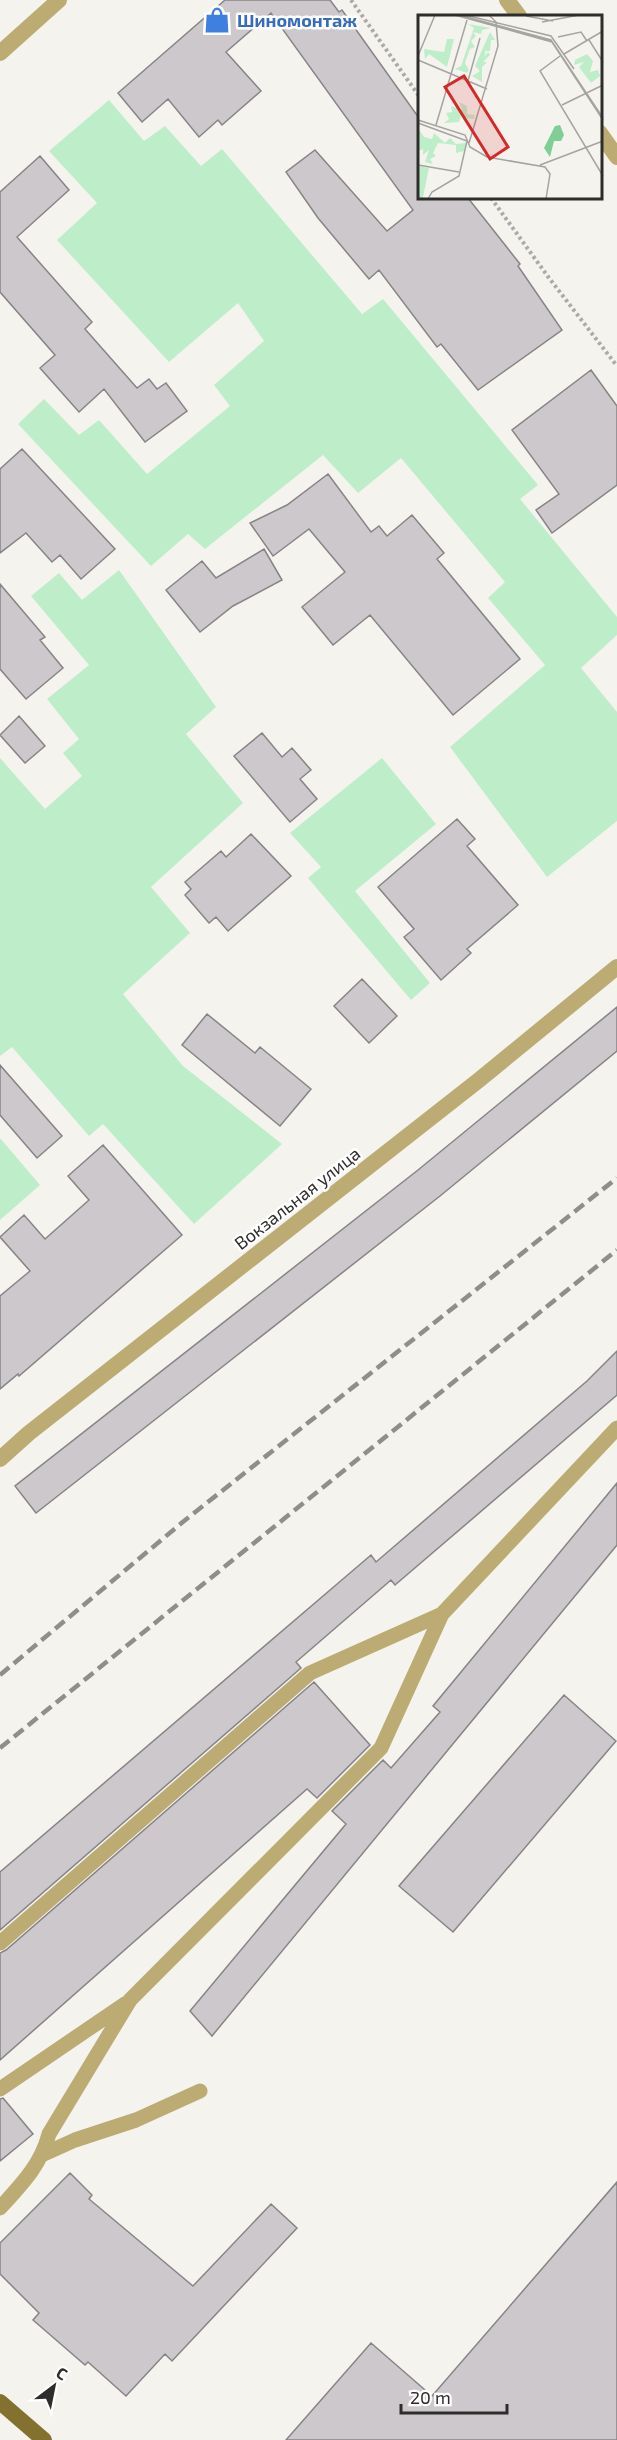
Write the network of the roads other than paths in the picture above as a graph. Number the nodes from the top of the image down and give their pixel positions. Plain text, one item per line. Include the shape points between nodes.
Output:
1 (59, 0) edge
2 (507, 0) edge
3 (518, 15) edge
4 (0, 53) edge
5 (602, 136) edge
6 (617, 157) edge
7 (617, 968) edge
8 (617, 1428) edge
9 (0, 1459) edge
10 (442, 1614) junction
11 (0, 1943) edge
12 (130, 2000) junction
13 (0, 2089) edge
14 (200, 2091) dead end
15 (44, 2154) junction
16 (0, 2208) edge
17 (0, 2402) edge
18 (44, 2440) edge

1 - 4 street
2 - 3 street
5 - 6 street
7 - 9 street, Вокзальная улица
8 - 10 lane
10 - 11 lane via 310,1673
10 - 12 lane via 381,1748
12 - 13 lane
12 - 15 lane via 49,2134
14 - 15 lane
15 - 16 lane
17 - 18 main road

